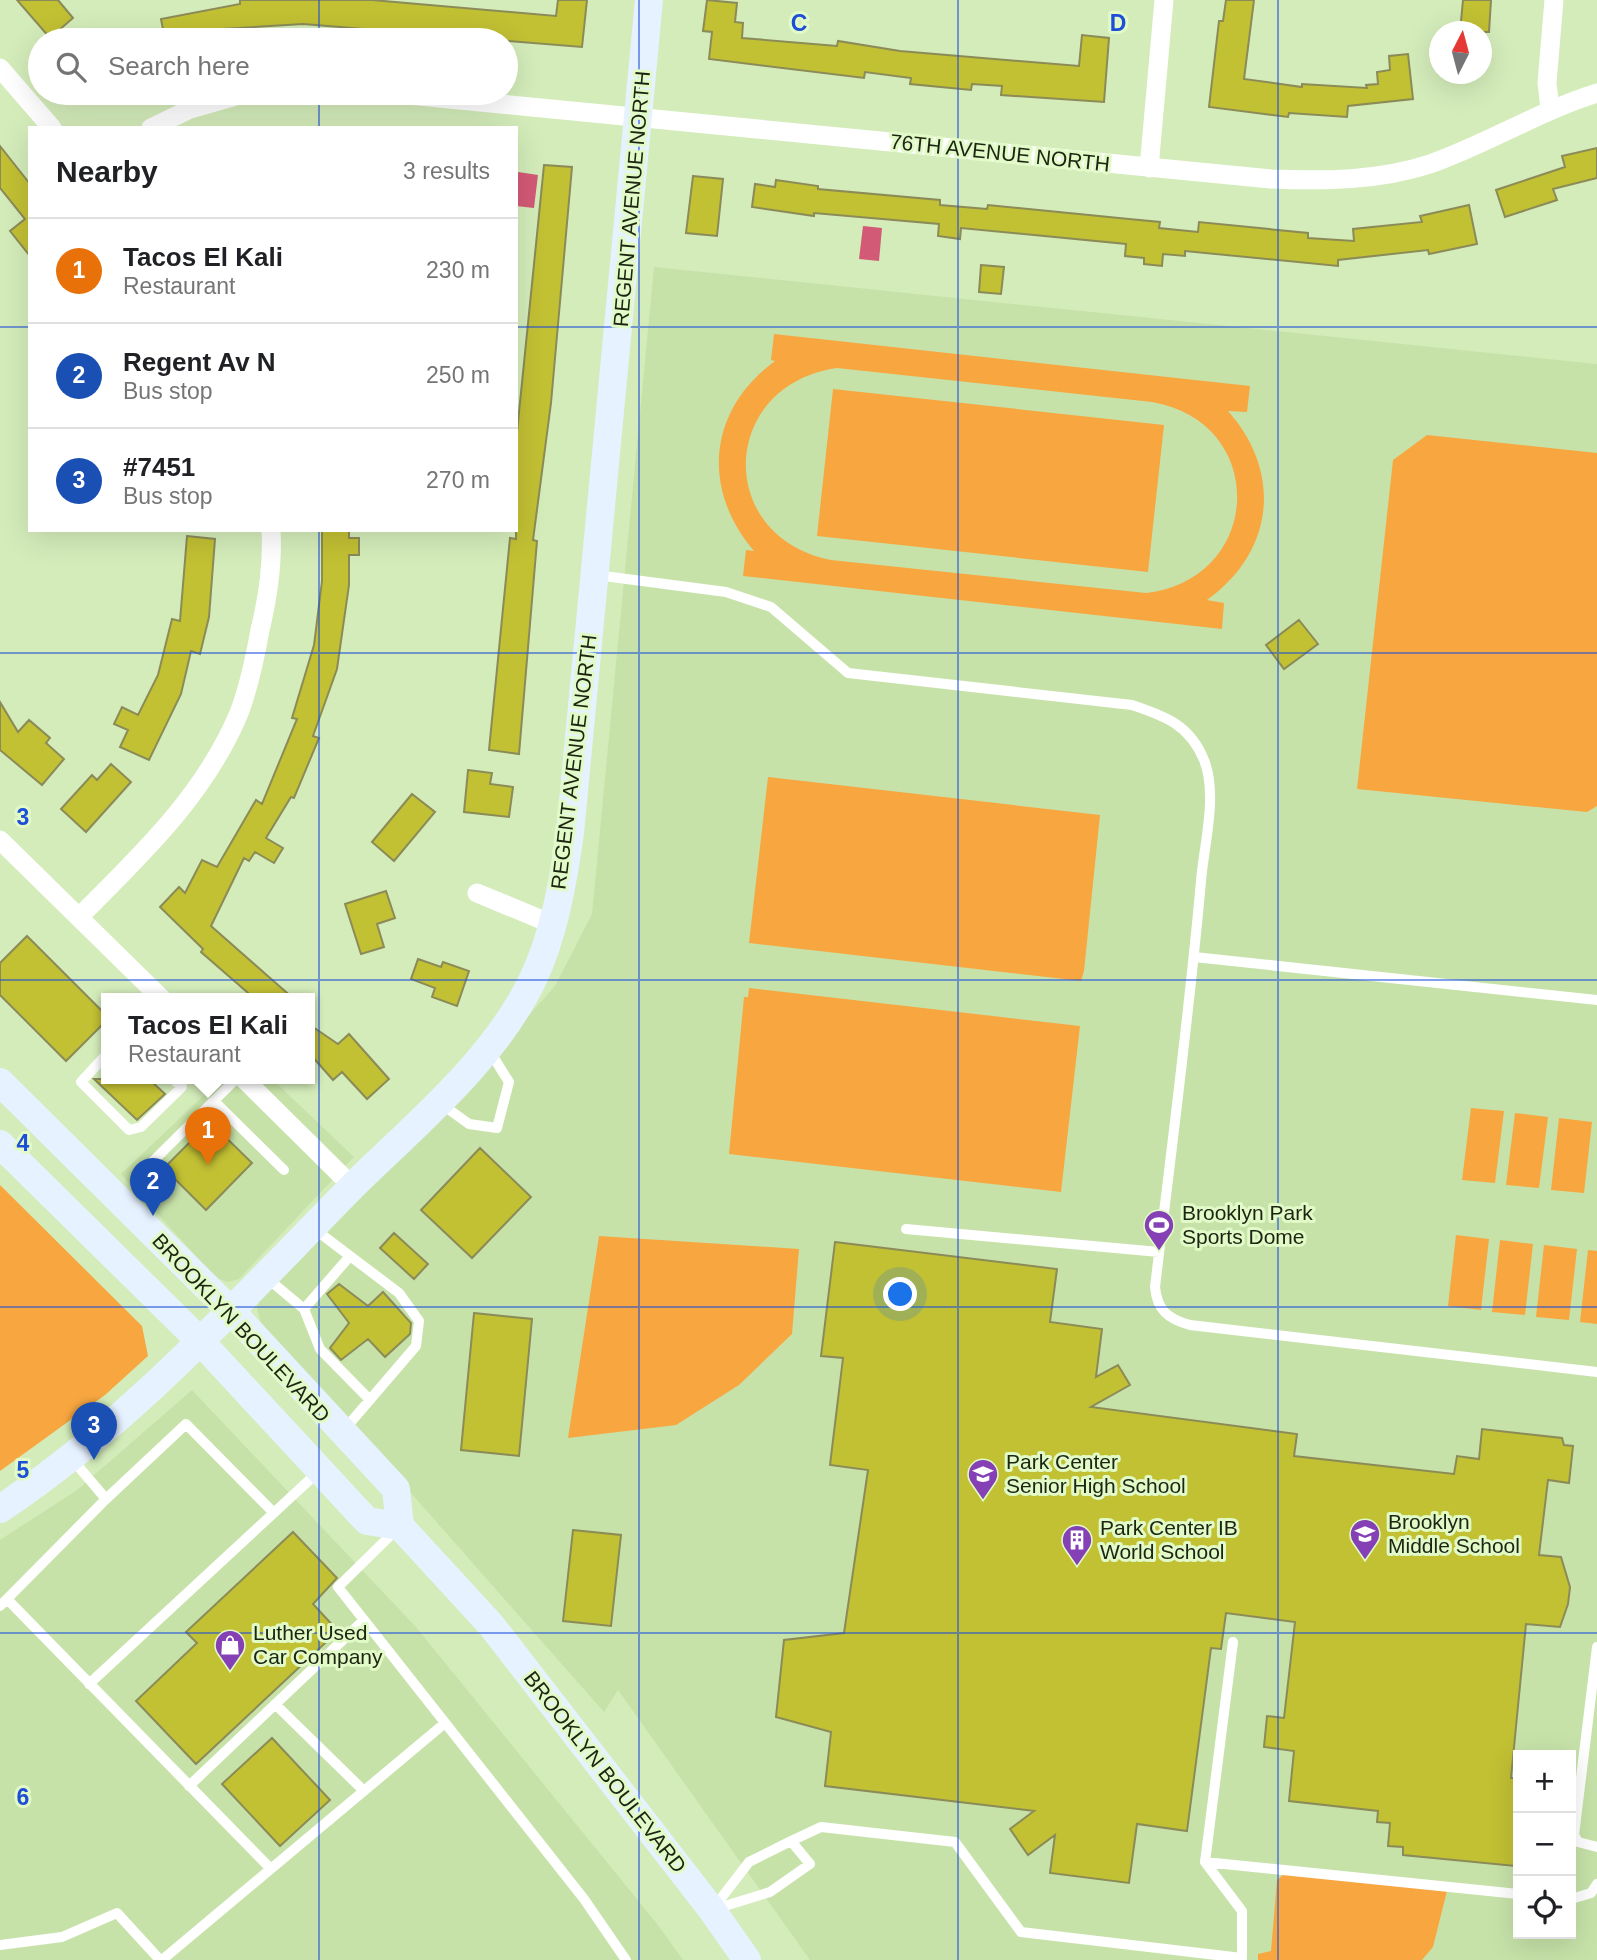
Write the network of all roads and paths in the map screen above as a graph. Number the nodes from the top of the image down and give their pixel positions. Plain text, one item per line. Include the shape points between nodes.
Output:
1 (649, 0) edge
2 (1164, 0) edge
3 (1555, 0) edge
4 (0, 68) edge
5 (1597, 93) edge
6 (28, 100) edge
7 (32, 105) edge
8 (201, 105) edge
9 (509, 105) edge
10 (1550, 109) junction
11 (640, 118) junction
12 (50, 126) edge
13 (155, 126) edge
14 (1149, 168) junction
15 (271, 532) edge
16 (595, 575) junction
17 (0, 840) edge
18 (477, 893) dead end
19 (79, 917) junction
20 (552, 923) junction
21 (1194, 957) junction
22 (156, 993) edge
23 (1597, 1000) edge
24 (487, 1046) junction
25 (101, 1061) edge
26 (0, 1082) edge
27 (178, 1084) edge
28 (231, 1084) edge
29 (249, 1084) edge
30 (215, 1101) junction
31 (438, 1101) junction
32 (0, 1144) edge
33 (284, 1170) dead end
34 (148, 1181) dead end
35 (353, 1186) junction
36 (313, 1228) junction
37 (906, 1229) dead end
38 (1159, 1252) junction
39 (349, 1256) junction
40 (266, 1276) junction
41 (304, 1309) junction
42 (232, 1312) junction
43 (201, 1342) junction
44 (1597, 1371) edge
45 (370, 1400) junction
46 (341, 1433) junction
47 (71, 1458) junction
48 (321, 1470) junction
49 (106, 1499) junction
50 (0, 1508) edge
51 (274, 1513) junction
52 (400, 1526) junction
53 (3, 1603) edge
54 (364, 1620) junction
55 (1233, 1643) dead end
56 (1597, 1647) edge
57 (89, 1684) junction
58 (275, 1704) junction
59 (445, 1723) junction
60 (189, 1786) junction
61 (364, 1791) junction
62 (791, 1841) junction
63 (1597, 1847) edge
64 (1205, 1862) junction
65 (269, 1867) junction
66 (1597, 1884) edge
67 (1513, 1893) edge
68 (1576, 1898) edge
69 (712, 1910) junction
70 (0, 1945) edge
71 (161, 1960) edge
72 (626, 1960) edge
73 (747, 1960) edge

1 - 11 street, REGENT AVENUE NORTH
2 - 14 street
3 - 10 street via 1547,83
4 - 6 street
5 - 10 street, 76TH AVENUE NORTH
7 - 12 street
8 - 13 street
9 - 11 street, 76TH AVENUE NORTH
10 - 14 street, 76TH AVENUE NORTH via 1449,157 1375,176 1331,181 1271,179
11 - 14 street, 76TH AVENUE NORTH
11 - 16 street, REGENT AVENUE NORTH
15 - 19 street via 264,614 247,687 230,733 169,824
16 - 20 street, REGENT AVENUE NORTH via 570,833
16 - 21 lane via 726,592 771,607 848,673 1132,705 1172,719 1194,738 1205,763 1209,792
17 - 19 street
18 - 20 street
19 - 22 street
20 - 24 street, REGENT AVENUE NORTH via 532,980
21 - 23 lane
21 - 38 lane
24 - 31 street, REGENT AVENUE NORTH
24 - 31 lane via 509,1083 497,1128 468,1124
25 - 27 lane via 81,1082 128,1130 141,1127 181,1087
26 - 42 street, BROOKLYN BOULEVARD
28 - 30 lane
29 - 35 street
30 - 33 lane
30 - 34 lane via 141,1173
31 - 35 street, REGENT AVENUE NORTH
32 - 43 street, BROOKLYN BOULEVARD
35 - 36 street, REGENT AVENUE NORTH
36 - 39 lane
36 - 40 street, REGENT AVENUE NORTH
37 - 38 lane
38 - 44 lane via 1157,1302 1173,1320 1189,1325
39 - 41 lane
39 - 45 lane via 399,1293 419,1321 416,1346
40 - 41 lane
40 - 42 street, REGENT AVENUE NORTH
41 - 45 lane via 320,1349
42 - 43 street, REGENT AVENUE NORTH
42 - 46 street, BROOKLYN BOULEVARD
43 - 47 street, REGENT AVENUE NORTH
43 - 48 street, BROOKLYN BOULEVARD
45 - 46 lane
46 - 52 street, BROOKLYN BOULEVARD via 396,1489
47 - 49 lane
47 - 50 street, REGENT AVENUE NORTH
48 - 51 lane
48 - 52 street, BROOKLYN BOULEVARD via 367,1521
49 - 51 lane via 186,1424
49 - 53 lane
51 - 57 lane
52 - 54 lane via 338,1587
52 - 69 street, BROOKLYN BOULEVARD via 491,1625
53 - 57 lane
54 - 58 lane
54 - 59 lane
55 - 64 lane
56 - 63 lane via 1574,1835 1578,1842
57 - 60 lane
58 - 60 lane
58 - 61 lane
59 - 61 lane
59 - 72 lane via 584,1899
60 - 65 lane
61 - 65 lane
62 - 64 lane via 821,1827 955,1842 1021,1932 1242,1958 1242,1911
62 - 69 lane via 749,1862
62 - 69 lane via 810,1864 770,1892
64 - 67 lane
65 - 71 lane
66 - 68 lane via 1591,1893
69 - 73 street, BROOKLYN BOULEVARD
70 - 71 lane via 62,1937 117,1913

